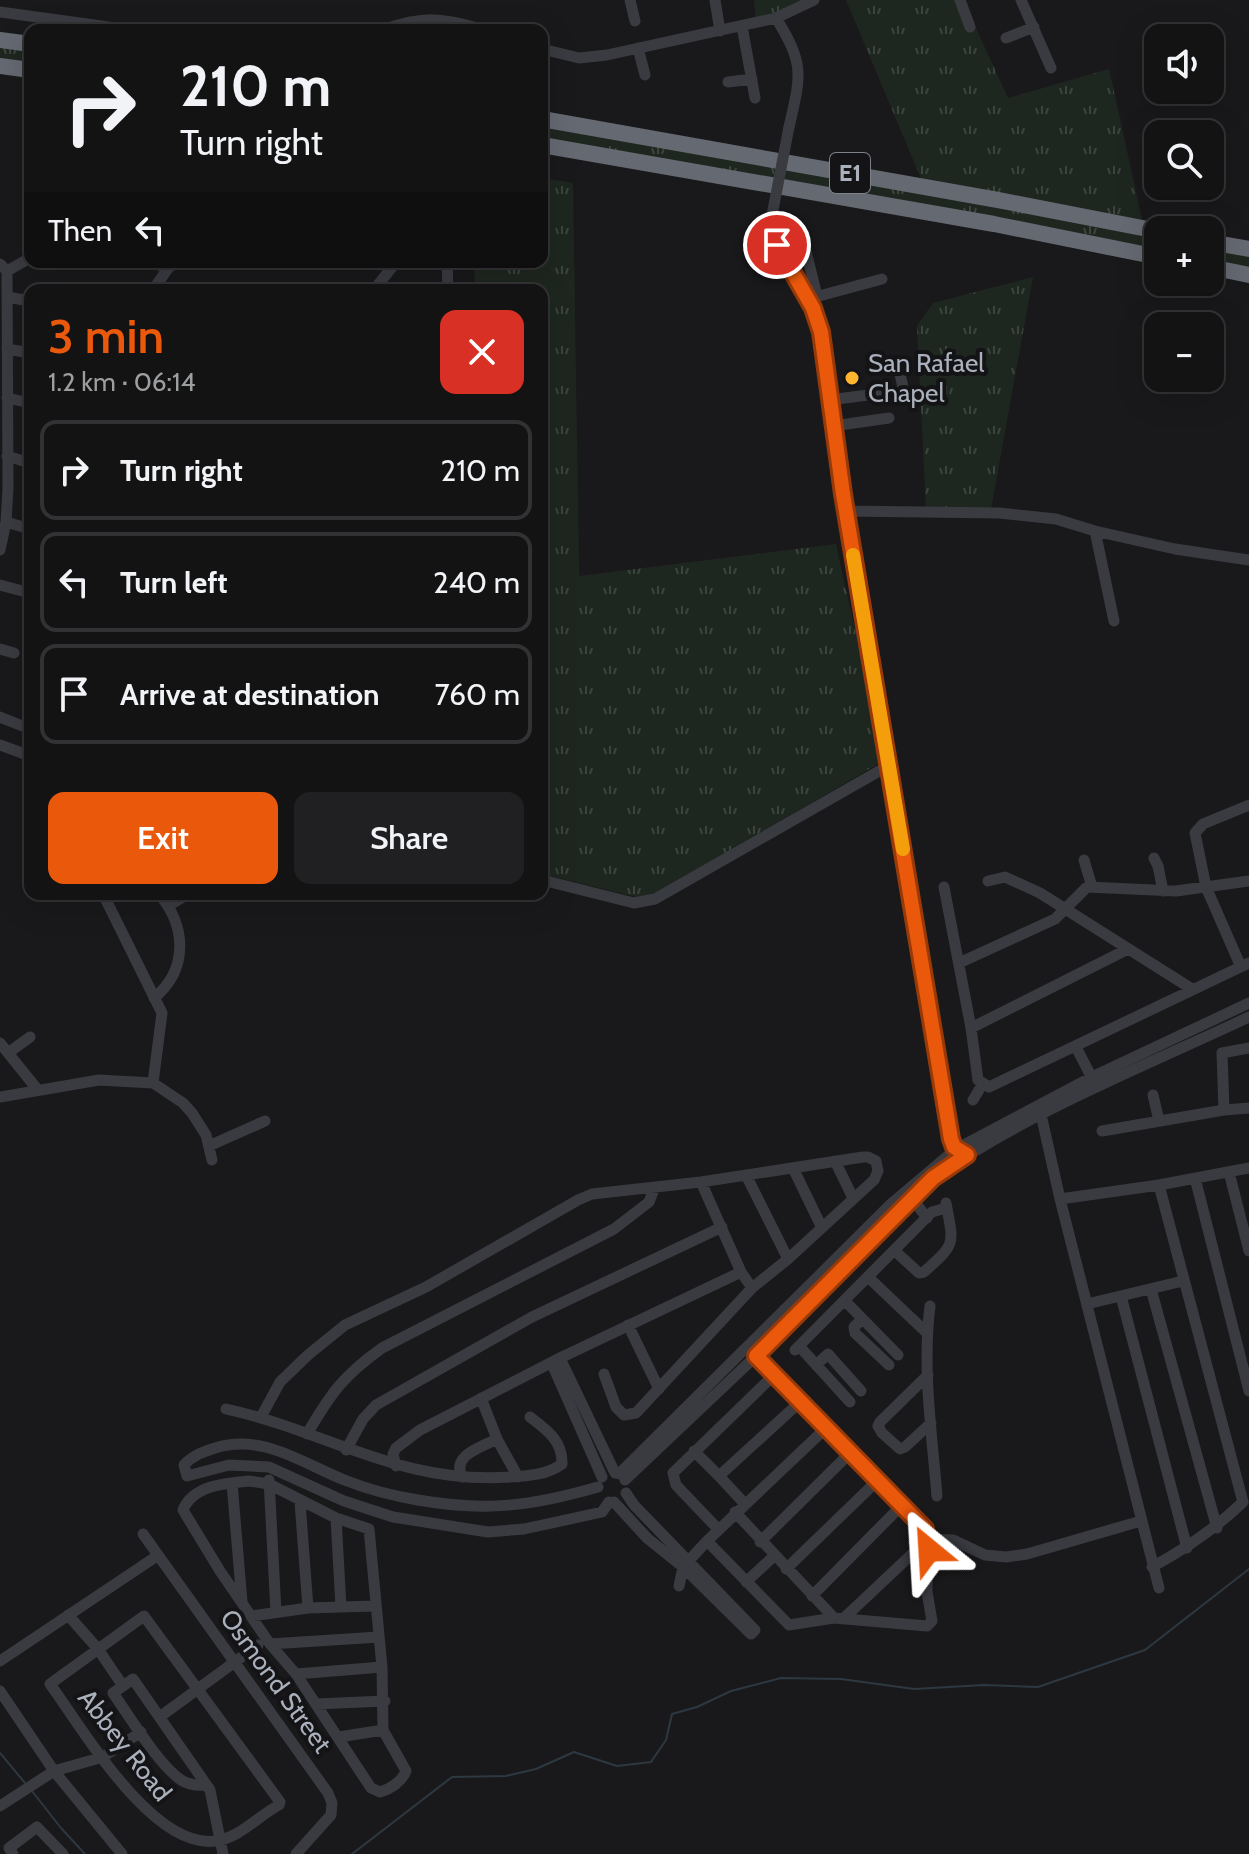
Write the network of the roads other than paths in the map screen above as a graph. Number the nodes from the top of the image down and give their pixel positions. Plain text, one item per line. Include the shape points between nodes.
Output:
1 (630, 0) edge
2 (715, 0) edge
3 (814, 0) edge
4 (960, 0) edge
5 (1021, 0) edge
6 (0, 12) edge
7 (776, 18) junction
8 (635, 21) dead end
9 (87, 24) edge
10 (404, 24) edge
11 (462, 24) edge
12 (742, 26) junction
13 (970, 27) dead end
14 (1034, 27) junction
15 (720, 31) junction
16 (1006, 38) dead end
17 (0, 40) edge
18 (24, 43) edge
19 (638, 48) junction
20 (548, 50) edge
21 (0, 66) edge
22 (1051, 68) dead end
23 (24, 69) edge
24 (645, 75) dead end
25 (752, 79) junction
26 (728, 82) dead end
27 (755, 98) dead end
28 (548, 120) edge
29 (548, 146) edge
30 (1144, 228) edge
31 (801, 231) dead end
32 (1224, 245) edge
33 (1249, 249) edge
34 (1144, 254) edge
35 (24, 260) edge
36 (4, 268) edge
37 (171, 268) edge
38 (391, 268) edge
39 (1224, 270) edge
40 (1249, 275) edge
41 (882, 279) dead end
42 (158, 284) edge
43 (379, 284) edge
44 (7, 297) junction
45 (813, 298) junction
46 (24, 300) edge
47 (7, 349) junction
48 (24, 352) edge
49 (899, 370) dead end
50 (7, 398) junction
51 (829, 400) junction
52 (24, 402) edge
53 (889, 418) dead end
54 (833, 426) junction
55 (7, 456) junction
56 (24, 461) edge
57 (846, 511) junction
58 (6, 522) junction
59 (24, 527) edge
60 (1095, 531) junction
61 (0, 550) edge
62 (1249, 560) edge
63 (0, 585) edge
64 (24, 591) edge
65 (1114, 621) dead end
66 (0, 649) edge
67 (14, 653) dead end
68 (0, 717) edge
69 (24, 727) edge
70 (0, 745) edge
71 (24, 754) edge
72 (888, 766) junction
73 (1249, 805) edge
74 (1154, 858) dead end
75 (1084, 860) dead end
76 (988, 881) dead end
77 (1249, 881) edge
78 (548, 882) edge
79 (944, 887) dead end
80 (1092, 887) junction
81 (1206, 887) junction
82 (1163, 891) junction
83 (106, 900) edge
84 (164, 900) edge
85 (178, 900) edge
86 (168, 906) junction
87 (1066, 909) junction
88 (1128, 949) junction
89 (959, 963) junction
90 (1245, 965) edge
91 (1192, 989) junction
92 (154, 998) junction
93 (1249, 1003) edge
94 (1249, 1017) edge
95 (971, 1028) junction
96 (30, 1037) dead end
97 (0, 1043) edge
98 (1076, 1047) junction
99 (1249, 1048) edge
100 (8, 1053) junction
101 (1095, 1082) junction
102 (153, 1083) junction
103 (982, 1085) junction
104 (37, 1089) junction
105 (1153, 1095) dead end
106 (0, 1097) edge
107 (973, 1100) dead end
108 (1249, 1108) edge
109 (1040, 1110) junction
110 (1224, 1110) junction
111 (265, 1121) dead end
112 (1159, 1121) junction
113 (1102, 1131) dead end
114 (211, 1145) junction
115 (962, 1152) junction
116 (212, 1160) dead end
117 (835, 1161) junction
118 (793, 1168) junction
119 (1249, 1168) edge
120 (1229, 1172) junction
121 (746, 1175) junction
122 (1195, 1178) junction
123 (701, 1182) junction
124 (1159, 1185) junction
125 (655, 1187) junction
126 (912, 1192) junction
127 (853, 1198) junction
128 (1060, 1199) junction
129 (929, 1215) junction
130 (722, 1227) junction
131 (822, 1228) junction
132 (895, 1251) junction
133 (1249, 1251) edge
134 (788, 1259) junction
135 (741, 1272) junction
136 (868, 1277) junction
137 (1183, 1281) junction
138 (752, 1288) junction
139 (1151, 1289) junction
140 (1121, 1296) junction
141 (845, 1301) junction
142 (1087, 1304) junction
143 (930, 1306) dead end
144 (628, 1325) junction
145 (927, 1333) junction
146 (756, 1356) junction
147 (894, 1360) dead end
148 (556, 1361) junction
149 (816, 1365) junction
150 (604, 1374) dead end
151 (928, 1375) junction
152 (773, 1376) junction
153 (659, 1389) junction
154 (1249, 1391) edge
155 (481, 1398) junction
156 (800, 1402) junction
157 (226, 1409) dead end
158 (261, 1417) junction
159 (530, 1417) dead end
160 (931, 1423) junction
161 (826, 1428) junction
162 (307, 1434) junction
163 (497, 1439) junction
164 (346, 1450) junction
165 (694, 1451) junction
166 (850, 1453) junction
167 (396, 1466) junction
168 (264, 1467) junction
169 (719, 1476) junction
170 (462, 1477) junction
171 (518, 1477) junction
172 (614, 1481) junction
173 (877, 1481) junction
174 (232, 1483) junction
175 (264, 1484) junction
176 (937, 1496) dead end
177 (1246, 1499) edge
178 (300, 1502) junction
179 (612, 1502) junction
180 (901, 1506) junction
181 (739, 1508) junction
182 (393, 1517) junction
183 (336, 1518) junction
184 (1141, 1521) junction
185 (1217, 1528) junction
186 (369, 1529) junction
187 (718, 1529) junction
188 (143, 1534) dead end
189 (928, 1539) junction
190 (707, 1541) junction
191 (760, 1542) junction
192 (1187, 1548) junction
193 (157, 1556) junction
194 (774, 1556) junction
195 (686, 1564) junction
196 (1152, 1567) junction
197 (786, 1569) junction
198 (746, 1582) junction
199 (679, 1586) dead end
200 (1159, 1588) dead end
201 (812, 1596) junction
202 (242, 1602) junction
203 (376, 1606) junction
204 (341, 1607) junction
205 (308, 1608) junction
206 (276, 1612) junction
207 (68, 1615) junction
208 (251, 1616) junction
209 (838, 1618) junction
210 (753, 1632) dead end
211 (379, 1637) junction
212 (264, 1645) junction
213 (98, 1649) junction
214 (0, 1661) edge
215 (235, 1662) junction
216 (382, 1667) junction
217 (296, 1674) junction
218 (128, 1683) junction
219 (199, 1690) junction
220 (0, 1691) edge
221 (385, 1701) junction
222 (316, 1704) junction
223 (161, 1716) junction
224 (383, 1730) junction
225 (141, 1732) junction
226 (339, 1737) junction
227 (103, 1757) junction
228 (54, 1771) junction
229 (206, 1785) junction
230 (1, 1804) edge
231 (220, 1840) junction
232 (13, 1854) edge
233 (63, 1854) edge
234 (122, 1854) edge
235 (223, 1854) edge
236 (296, 1854) edge

1 - 8 street
2 - 15 street
3 - 7 street
4 - 13 street
5 - 14 street
6 - 9 street
7 - 12 street
7 - 45 street, bridge via 800,71 773,210 777,245
10 - 11 street via 427,18
12 - 15 street
12 - 25 street
14 - 16 street
14 - 22 street
15 - 19 street
17 - 18 highway
19 - 20 street via 579,58
19 - 24 street
21 - 23 highway
25 - 26 street
25 - 27 street
28 - 30 highway, E1
29 - 34 highway, E1
31 - 45 street
32 - 33 highway
35 - 36 street
36 - 44 street
37 - 42 street
38 - 43 street
39 - 40 highway
41 - 45 street
44 - 46 street
44 - 47 street
45 - 51 street
47 - 48 street
47 - 50 street
49 - 51 street via 900,391
50 - 52 street
50 - 55 street
51 - 54 street
53 - 54 street
54 - 57 street
55 - 56 street
55 - 58 street
57 - 60 street via 999,513 1056,519
57 - 72 street
58 - 59 street
58 - 61 street
60 - 62 street
60 - 65 street
63 - 64 street
66 - 67 street
68 - 69 street
70 - 71 street
72 - 78 street via 655,899 634,903
72 - 115 street via 951,1139
73 - 81 street via 1197,828
74 - 82 street
75 - 80 street
76 - 87 street via 1014,879
77 - 81 street
79 - 89 street
80 - 82 street
80 - 87 street via 1080,891
81 - 82 street
81 - 90 street
83 - 92 street
84 - 86 street
85 - 86 street
86 - 92 street via 181,955 177,971
87 - 88 street
87 - 89 street
88 - 91 street
88 - 95 street
89 - 95 street
90 - 91 street
91 - 98 street
92 - 102 street via 162,1013
93 - 101 street
94 - 101 street
95 - 103 street
96 - 100 street
97 - 100 street
98 - 101 street
98 - 103 street via 989,1087
99 - 110 street via 1222,1053
100 - 104 street
101 - 109 street
102 - 104 street via 99,1080
102 - 114 street via 183,1103
103 - 107 street
104 - 106 street
105 - 112 street
108 - 110 street
109 - 115 street
109 - 128 street
110 - 112 street
111 - 114 street
112 - 113 street
114 - 116 street
115 - 126 street
117 - 118 street
117 - 127 street
117 - 127 street via 876,1161 877,1175
118 - 121 street
118 - 131 street
119 - 120 street
120 - 122 street
120 - 133 street
121 - 123 street
121 - 134 street
122 - 124 street
122 - 154 street
123 - 125 street
123 - 130 street
124 - 128 street
124 - 137 street
125 - 158 street via 592,1194 570,1203 426,1287 345,1325 280,1382
125 - 162 street via 638,1214 614,1229 362,1362 333,1391
126 - 129 street
126 - 146 street
126 - 172 street
127 - 131 street
128 - 142 street
129 - 132 street
129 - 132 street via 946,1204 951,1245 924,1272 915,1271
130 - 135 street
130 - 164 street via 532,1317 376,1405
131 - 134 street
132 - 136 street
134 - 138 street
135 - 138 street
135 - 144 street
136 - 141 street
136 - 145 street
137 - 139 street
137 - 177 street
138 - 153 street
139 - 140 street
139 - 185 street
140 - 142 street
140 - 192 street
141 - 147 street via 862,1319 855,1333
141 - 149 street via 797,1348
142 - 184 street
143 - 145 street
144 - 148 street
144 - 153 street
145 - 151 street
146 - 152 street
146 - 172 street
148 - 155 street
148 - 172 street
149 - 149 street via 850,1403 863,1389 829,1355
150 - 153 street via 624,1415 636,1413
151 - 160 street
151 - 160 street via 878,1426 900,1449
152 - 156 street
152 - 165 street
155 - 163 street
155 - 167 street via 396,1448
156 - 161 street
156 - 169 street
157 - 158 street
158 - 162 street
159 - 171 street via 555,1438 562,1464 543,1474
160 - 176 street
161 - 166 street
161 - 181 street
162 - 164 street
163 - 170 street via 467,1454 458,1470
163 - 171 street
164 - 167 street
165 - 169 street
165 - 187 street via 673,1477
166 - 173 street
166 - 191 street
167 - 170 street
168 - 172 street via 229,1465 187,1476 184,1465 200,1453 230,1444 257,1445 385,1494 467,1506 521,1506
168 - 175 street
168 - 182 street
169 - 181 street
170 - 171 street
172 - 179 street via 622,1499
172 - 179 street via 599,1495
172 - 195 street
173 - 180 street
173 - 197 street
174 - 175 street
174 - 202 street
174 - 202 street via 205,1489 183,1510
175 - 178 street
175 - 206 street
177 - 185 street
178 - 183 street
178 - 205 street
179 - 182 street via 602,1512 488,1532
179 - 195 street via 647,1538
180 - 189 street via 925,1529
180 - 201 street
181 - 187 street
181 - 191 street
182 - 186 street via 385,1515
183 - 186 street
183 - 204 street
184 - 189 street via 1006,1557 985,1555 953,1540
184 - 196 street
185 - 192 street
186 - 203 street
187 - 190 street
188 - 193 street, Osmond Street
189 - 209 street
189 - 209 street via 932,1621 927,1626
190 - 195 street
190 - 198 street
191 - 194 street
192 - 196 street
193 - 207 street
193 - 215 street, Osmond Street
194 - 197 street
194 - 198 street
195 - 199 street
195 - 210 street
196 - 200 street
197 - 201 street
198 - 209 street via 789,1625
201 - 209 street
202 - 208 street
203 - 204 street
203 - 211 street
204 - 205 street
205 - 206 street
206 - 208 street
207 - 213 street
207 - 214 street
208 - 212 street
211 - 212 street
211 - 216 street
212 - 215 street
212 - 217 street
213 - 218 street
213 - 219 street, Abbey Road via 144,1616
213 - 227 street, Abbey Road via 50,1684
215 - 219 street
215 - 236 street, Osmond Street via 332,1803 331,1815
216 - 217 street
216 - 221 street
217 - 222 street
218 - 223 street
218 - 225 street via 113,1693
219 - 223 street
219 - 231 street, Abbey Road via 280,1802
220 - 228 street
221 - 222 street
221 - 224 street
222 - 226 street
223 - 229 street
224 - 226 street
224 - 226 street via 406,1771 382,1792 371,1788
225 - 227 street
225 - 229 street via 181,1780
227 - 228 street
227 - 231 street, Abbey Road via 150,1816 196,1840
228 - 230 street
228 - 234 street
229 - 231 street
231 - 235 street
232 - 233 street via 9,1848 37,1827

